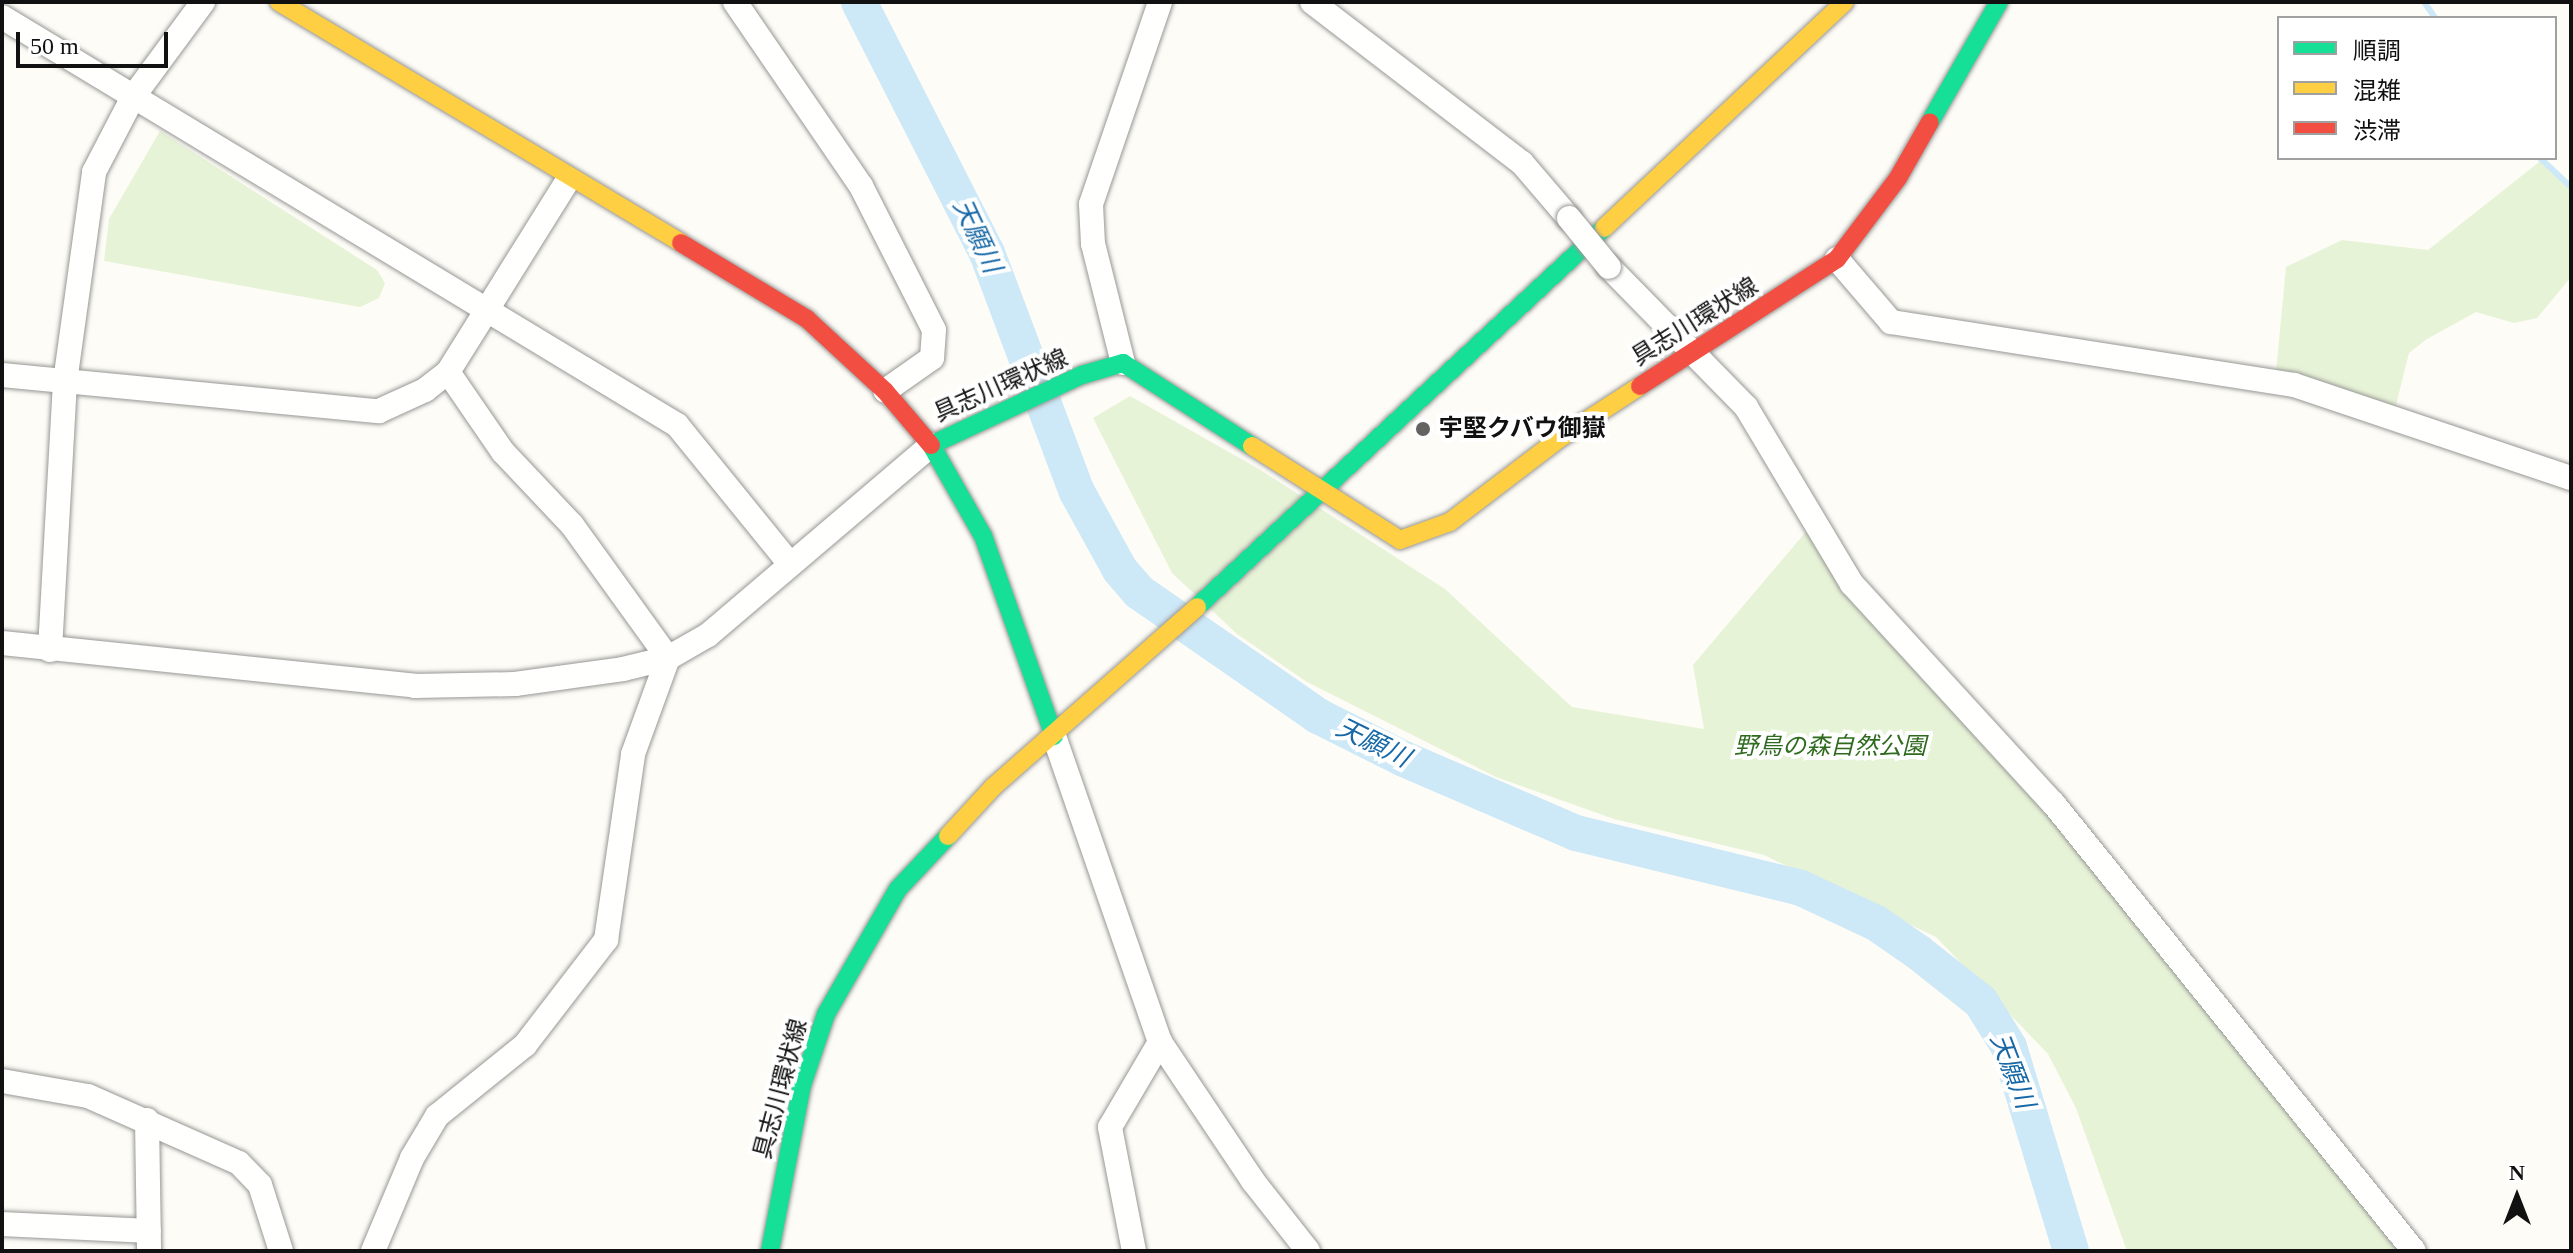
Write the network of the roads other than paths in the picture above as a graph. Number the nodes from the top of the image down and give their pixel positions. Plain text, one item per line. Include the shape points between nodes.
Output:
1 (203, 2) edge
2 (279, 2) edge
3 (735, 2) edge
4 (1160, 2) edge
5 (1312, 2) edge
6 (1845, 2) edge
7 (1999, 2) edge
8 (2, 17) edge
9 (133, 97) junction
10 (568, 180) junction
11 (1837, 259) junction
12 (487, 312) junction
13 (1688, 352) junction
14 (1123, 363) junction
15 (448, 372) junction
16 (2, 375) edge
17 (65, 382) junction
18 (885, 391) junction
19 (931, 445) junction
20 (2571, 478) edge
21 (1323, 491) junction
22 (790, 564) junction
23 (2, 643) edge
24 (50, 650) junction
25 (668, 658) junction
26 (1054, 736) junction
27 (1160, 1042) junction
28 (2, 1081) edge
29 (147, 1120) junction
30 (2, 1224) edge
31 (149, 1241) edge
32 (281, 1251) edge
33 (373, 1251) edge
34 (770, 1251) edge
35 (1134, 1251) edge
36 (1308, 1251) edge
37 (2414, 1251) edge

1 - 9 street
2 - 10 main road
3 - 18 street via 861,186 934,330 932,358
4 - 14 street via 1091,204 1093,244
5 - 13 street, bridge via 1522,163
6 - 21 main road, 具志川環状線
7 - 11 main road, 具志川環状線 via 1898,178
8 - 9 street
9 - 12 street
9 - 17 street via 94,172
10 - 12 street
10 - 18 main road via 807,319
11 - 13 main road, 具志川環状線
11 - 20 street via 1891,322 2294,385
12 - 15 street
12 - 22 street via 677,425
13 - 21 main road, 具志川環状線 via 1437,526 1400,540
13 - 37 street via 1746,407 1852,584 2053,803
14 - 19 main road, 具志川環状線 via 1082,375
14 - 21 main road, 具志川環状線
15 - 17 street via 425,390 379,411
15 - 25 street via 503,452 572,525
16 - 17 street
17 - 24 street
18 - 19 main road
19 - 22 street
19 - 26 main road, 具志川環状線 via 983,536
21 - 26 main road, 具志川環状線
22 - 25 street via 708,635
23 - 24 street
24 - 25 street via 415,686 515,684 598,674
25 - 33 street via 633,754 606,940 525,1045 437,1116 412,1158
26 - 27 street
26 - 34 main road, 具志川環状線 via 938,842 898,889 859,949 826,1014 802,1085
27 - 35 street via 1110,1127
27 - 36 street via 1253,1181
28 - 29 street via 88,1096
29 - 31 street
29 - 32 street via 248,1170 260,1185
30 - 31 street

